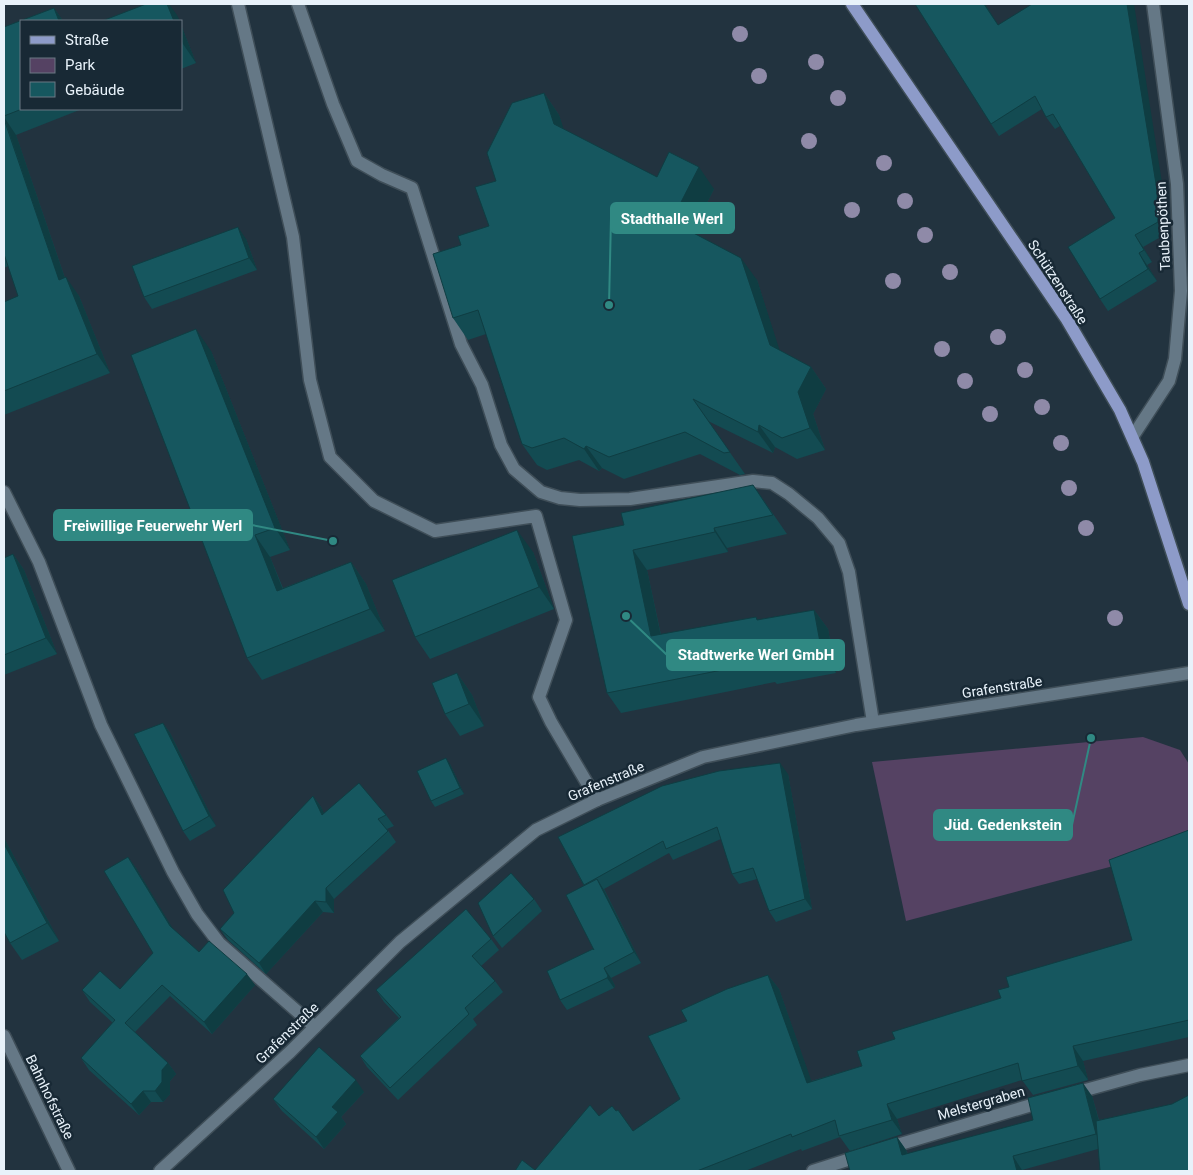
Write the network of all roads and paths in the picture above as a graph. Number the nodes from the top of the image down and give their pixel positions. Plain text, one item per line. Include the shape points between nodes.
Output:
1 (238, 4) edge
2 (298, 4) edge
3 (852, 4) edge
4 (1153, 4) edge
5 (1133, 436) junction
6 (4, 492) edge
7 (1189, 604) edge
8 (1189, 673) edge
9 (873, 722) junction
10 (597, 800) junction
11 (315, 1027) junction
12 (4, 1036) edge
13 (1189, 1065) edge
14 (69, 1171) edge
15 (160, 1171) edge
16 (813, 1171) edge

1 - 10 street via 293,238 310,380 330,456 374,502 435,531 536,516 566,620 539,697
2 - 9 street via 357,161 412,188 461,344 482,385 500,445 514,469 541,492 573,500 630,499 753,481 772,483 789,494 818,518 840,543 849,572
3 - 5 main road, Schützenstraße via 1066,318
4 - 5 street, Taubenpöthen via 1177,184 1181,291 1175,359 1169,381
5 - 7 main road, Schützenstraße
6 - 11 street via 38,562 101,725 197,914 219,943
8 - 9 street, Grafenstraße
9 - 10 street, Grafenstraße via 703,758
10 - 11 street, Grafenstraße via 536,830 400,942
11 - 15 street, Grafenstraße
12 - 14 street, Bahnhofstraße
13 - 16 street, Melstergraben via 1140,1075 945,1129

